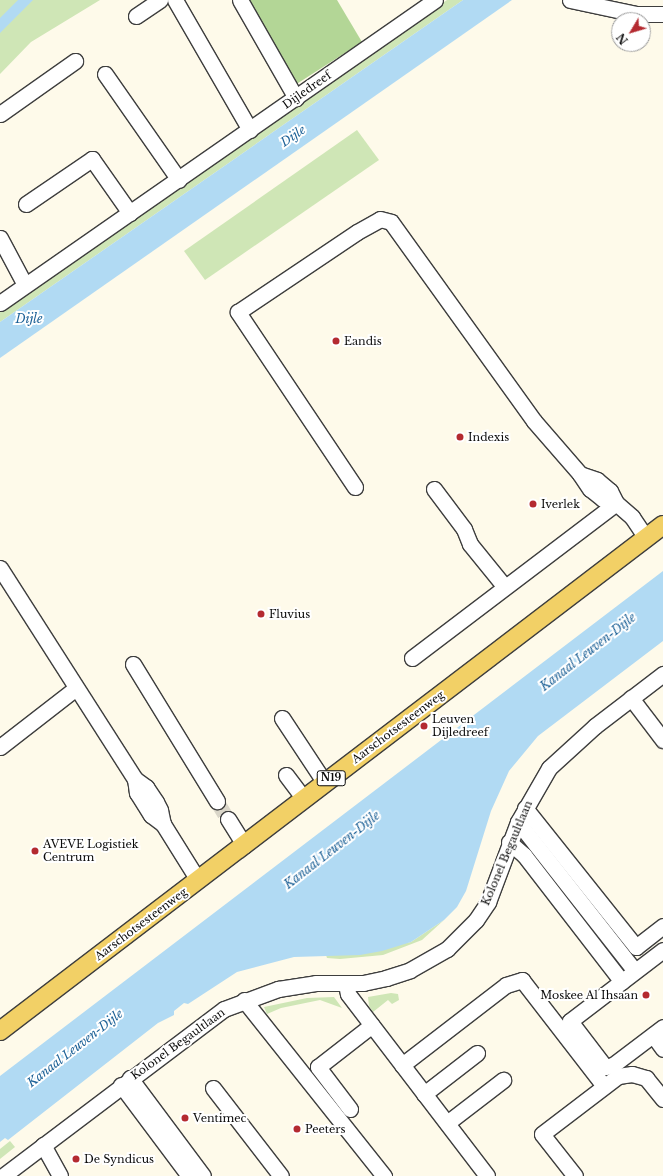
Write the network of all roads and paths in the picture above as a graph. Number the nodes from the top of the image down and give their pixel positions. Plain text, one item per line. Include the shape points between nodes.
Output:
1 (160, 0) edge
2 (175, 0) edge
3 (240, 0) edge
4 (435, 0) edge
5 (570, 0) edge
6 (663, 14) edge
7 (136, 16) dead end
8 (75, 61) dead end
9 (105, 74) dead end
10 (296, 98) junction
11 (0, 114) edge
12 (250, 130) junction
13 (179, 180) junction
14 (26, 204) dead end
15 (130, 213) junction
16 (0, 238) edge
17 (25, 285) junction
18 (0, 303) edge
19 (355, 487) dead end
20 (434, 489) dead end
21 (616, 503) junction
22 (663, 525) edge
23 (646, 538) junction
24 (0, 568) edge
25 (505, 588) junction
26 (412, 658) dead end
27 (133, 664) dead end
28 (663, 674) edge
29 (76, 688) junction
30 (631, 698) junction
31 (282, 718) dead end
32 (663, 740) edge
33 (0, 747) edge
34 (286, 775) dead end
35 (325, 783) junction
36 (304, 799) junction
37 (217, 801) tunnel mouth
38 (525, 808) junction
39 (228, 819) tunnel mouth
40 (518, 822) junction
41 (509, 842) junction
42 (244, 845) junction
43 (198, 880) junction
44 (663, 926) edge
45 (663, 950) edge
46 (635, 971) junction
47 (622, 982) junction
48 (346, 984) junction
49 (244, 1000) junction
50 (372, 1026) junction
51 (0, 1031) edge
52 (658, 1031) edge
53 (663, 1049) edge
54 (477, 1053) dead end
55 (402, 1065) junction
56 (503, 1080) dead end
57 (125, 1082) junction
58 (604, 1086) junction
59 (213, 1088) dead end
60 (424, 1094) junction
61 (663, 1099) edge
62 (350, 1109) dead end
63 (447, 1123) junction
64 (43, 1145) junction
65 (3, 1176) edge
66 (60, 1176) edge
67 (189, 1176) edge
68 (202, 1176) edge
69 (281, 1176) edge
70 (384, 1176) edge
71 (487, 1176) edge
72 (575, 1176) edge

1 - 7 street
2 - 12 street
3 - 10 street
4 - 10 street, Dijledreef
5 - 6 street via 636,14
8 - 11 street
9 - 13 street
10 - 12 street, Dijledreef
12 - 13 street, Dijledreef
13 - 15 street, Dijledreef
14 - 15 street via 92,159
15 - 17 street, Dijledreef
16 - 17 street
17 - 18 street, Dijledreef
19 - 21 street via 238,312 357,232 380,220 391,222 534,421 580,474 597,480 610,491
20 - 25 street via 464,529 470,544
21 - 23 street via 632,517
21 - 25 street
22 - 23 main road, Aarschotsesteenweg / N19
23 - 35 main road, Aarschotsesteenweg / N19
24 - 29 street
25 - 26 street
27 - 37 street
28 - 30 street, Kolonel Begaultlaan
29 - 33 street
29 - 43 street via 135,779 146,787 156,802 163,824
30 - 32 street
30 - 38 street, Kolonel Begaultlaan via 566,750 549,768
31 - 35 street
34 - 36 street
35 - 36 main road, Aarschotsesteenweg / N19
36 - 42 main road, Aarschotsesteenweg / N19
38 - 40 street, Kolonel Begaultlaan
38 - 44 street via 636,947
39 - 42 street
40 - 41 street, Kolonel Begaultlaan
40 - 46 street
41 - 47 street via 524,856
41 - 48 street, Kolonel Begaultlaan via 488,902 476,920 447,949 404,972 386,978
42 - 43 main road, Aarschotsesteenweg / N19
43 - 51 main road, Aarschotsesteenweg / N19
45 - 46 street
46 - 47 street
47 - 52 street via 570,1021 605,1067 613,1065
48 - 49 street, Kolonel Begaultlaan via 316,983 278,989
48 - 50 street via 348,994
49 - 57 street, Kolonel Begaultlaan via 224,1009 194,1029
49 - 70 street
50 - 55 street
50 - 62 street via 318,1067
52 - 53 street
54 - 60 street
55 - 58 street via 506,985 522,980
55 - 60 street
56 - 63 street
57 - 64 street, Kolonel Begaultlaan
57 - 67 street
57 - 68 street
58 - 61 street via 618,1076 632,1074 646,1078
58 - 72 street via 542,1134
59 - 69 street
60 - 63 street
63 - 71 street
64 - 65 street, Kolonel Begaultlaan
64 - 66 street

